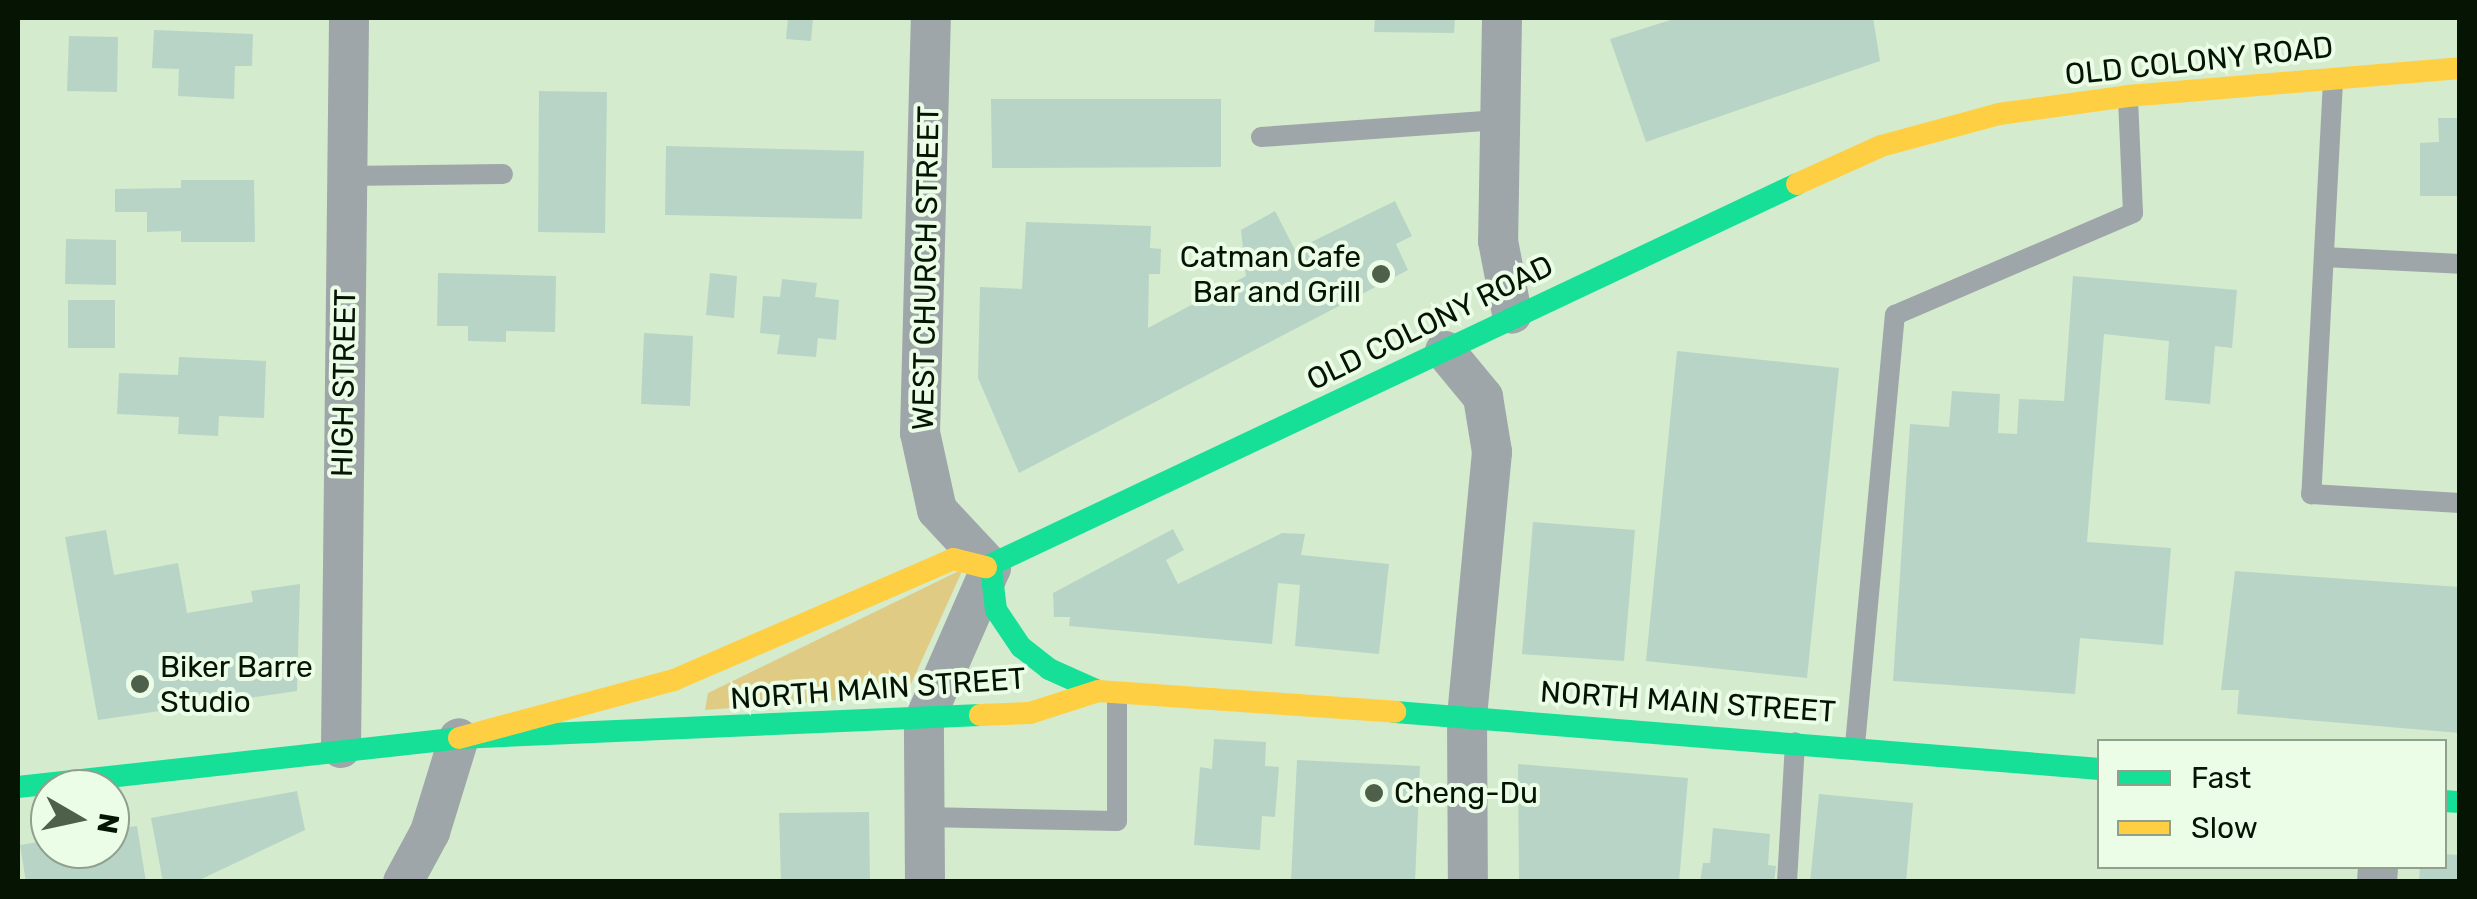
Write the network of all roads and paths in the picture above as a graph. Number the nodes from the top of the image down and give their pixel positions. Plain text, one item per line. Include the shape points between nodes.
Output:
1 (350, 18) edge
2 (931, 18) edge
3 (1502, 18) edge
4 (2460, 68) edge
5 (2334, 78) junction
6 (2128, 96) junction
7 (1498, 120) junction
8 (1261, 137) dead end
9 (503, 174) dead end
10 (347, 176) junction
11 (2324, 257) junction
12 (2460, 264) edge
13 (1512, 314) junction
14 (1445, 351) junction
15 (2460, 502) edge
16 (991, 568) junction
17 (1107, 692) junction
18 (1467, 716) junction
19 (924, 721) junction
20 (459, 738) junction
21 (1795, 740) junction
22 (1855, 746) junction
23 (340, 748) junction
24 (2097, 769) edge
25 (18, 787) edge
26 (924, 817) junction
27 (403, 882) edge
28 (925, 882) edge
29 (1468, 882) edge
30 (1787, 882) edge

1 - 10 street, HIGH STREET
2 - 16 street, WEST CHURCH STREET via 920,433 936,510
3 - 7 street
4 - 5 main road, OLD COLONY ROAD
5 - 6 main road, OLD COLONY ROAD
5 - 11 lane
6 - 13 main road, OLD COLONY ROAD via 1999,114 1880,146
6 - 22 lane via 2134,213 1895,315
7 - 8 lane
7 - 13 street via 1498,241
9 - 10 lane
10 - 23 street, HIGH STREET
11 - 12 lane
11 - 15 lane via 2311,494
13 - 14 main road, OLD COLONY ROAD
14 - 16 main road, OLD COLONY ROAD
14 - 18 street via 1483,396 1492,452
16 - 17 main road via 996,610 1021,647 1048,670
16 - 19 street
16 - 20 main road via 952,559 674,680
17 - 18 main road, NORTH MAIN STREET
17 - 19 main road, NORTH MAIN STREET via 1030,713
17 - 26 lane via 1117,821
18 - 21 main road, NORTH MAIN STREET
18 - 29 street
19 - 20 main road, NORTH MAIN STREET
19 - 26 street
20 - 23 main road, NORTH MAIN STREET
20 - 27 street via 430,832
21 - 22 main road, NORTH MAIN STREET
21 - 30 lane
22 - 24 main road, NORTH MAIN STREET
23 - 25 main road, NORTH MAIN STREET
26 - 28 street

